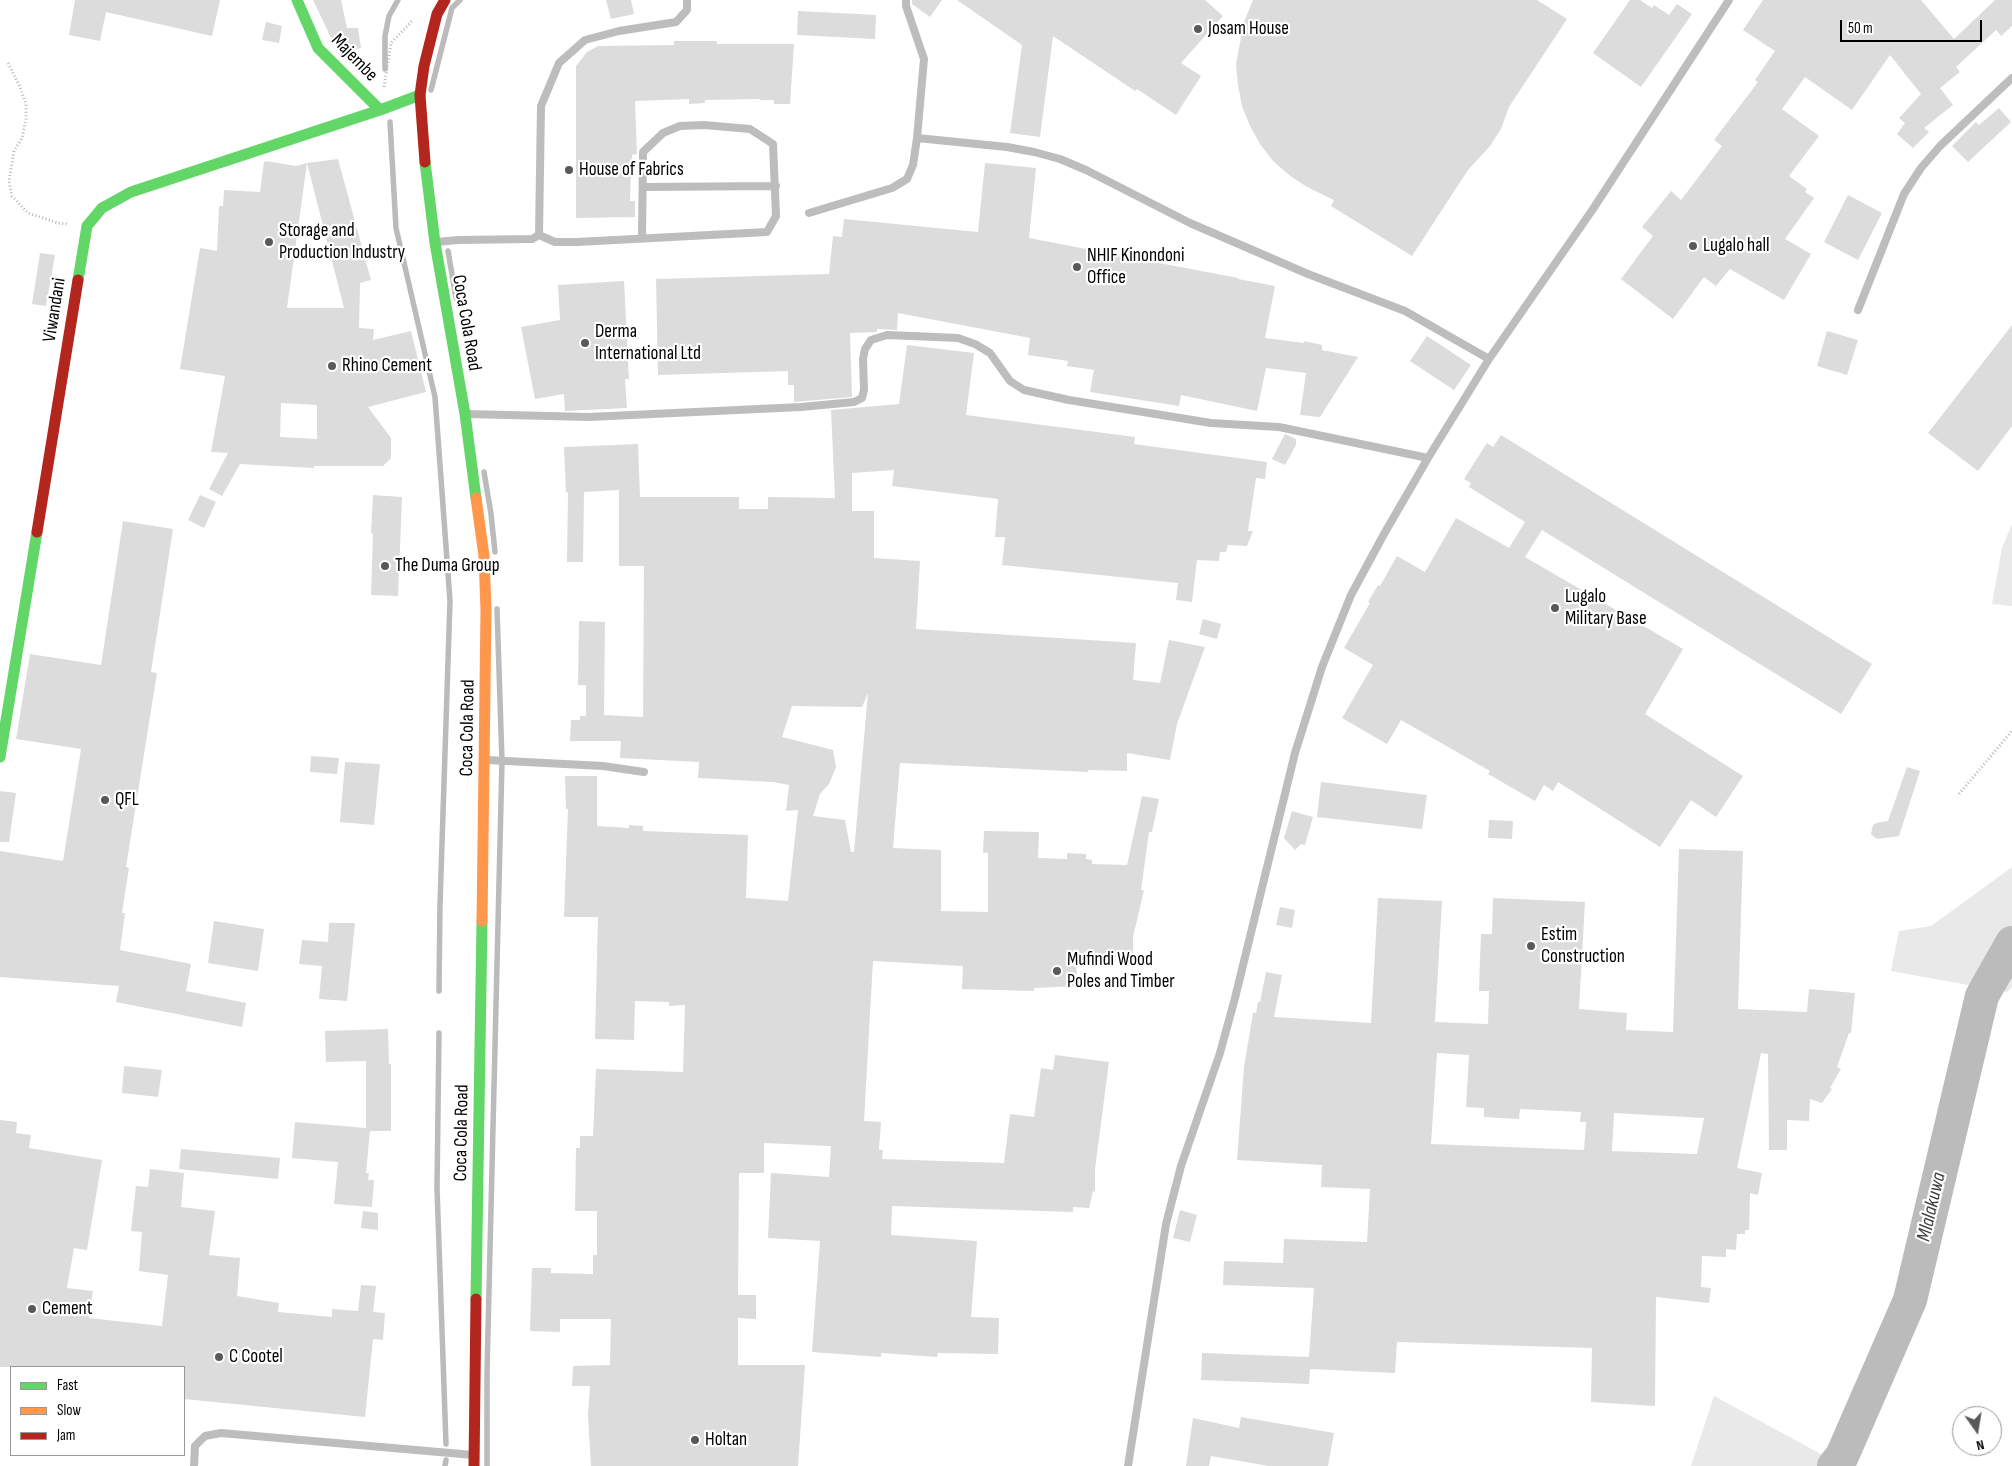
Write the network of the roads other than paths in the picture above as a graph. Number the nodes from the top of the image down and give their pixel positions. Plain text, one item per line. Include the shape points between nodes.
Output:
1 (297, 0) edge
2 (445, 0) edge
3 (686, 0) edge
4 (906, 0) edge
5 (1729, 0) edge
6 (2012, 78) edge
7 (420, 94) junction
8 (380, 110) junction
9 (917, 138) junction
10 (776, 186) junction
11 (643, 187) junction
12 (809, 213) dead end
13 (539, 234) junction
14 (642, 238) junction
15 (435, 243) junction
16 (1858, 310) dead end
17 (1489, 359) junction
18 (465, 414) junction
19 (1428, 458) junction
20 (0, 757) edge
21 (485, 760) junction
22 (644, 772) dead end
23 (474, 1460) edge
24 (194, 1466) edge
25 (1128, 1466) edge

1 - 8 main road, Majembe via 318,48
2 - 7 main road, Coca Cola Road via 428,43
3 - 13 lane via 687,10 676,22 585,40 558,63 541,106
4 - 9 lane via 924,59
5 - 17 lane via 1598,201
6 - 16 lane via 1921,168 1904,194
7 - 8 main road
7 - 15 main road, Coca Cola Road via 423,149
8 - 20 main road, Viwandani via 132,192 102,208 87,226
9 - 12 lane via 913,165 907,179 892,188
9 - 17 lane via 1007,147 1060,159 1190,223 1404,311
10 - 11 lane
10 - 11 lane via 774,144 750,128 704,124 680,126 663,133 643,152
10 - 14 lane via 776,216 767,232
11 - 14 lane
13 - 14 lane via 555,242
13 - 15 lane via 532,239
15 - 18 main road, Coca Cola Road
17 - 19 lane
18 - 19 lane via 589,417 801,408 854,402 862,398 863,359 871,340 887,335 958,338 990,353 1010,381 1024,390 1211,423 1279,427
18 - 21 main road, Coca Cola Road via 484,556
19 - 25 lane via 1351,595 1322,667 1295,753 1236,998 1181,1166 1166,1224
21 - 22 lane via 603,766
21 - 23 main road, Coca Cola Road
23 - 24 lane via 221,1433 205,1436 195,1446

